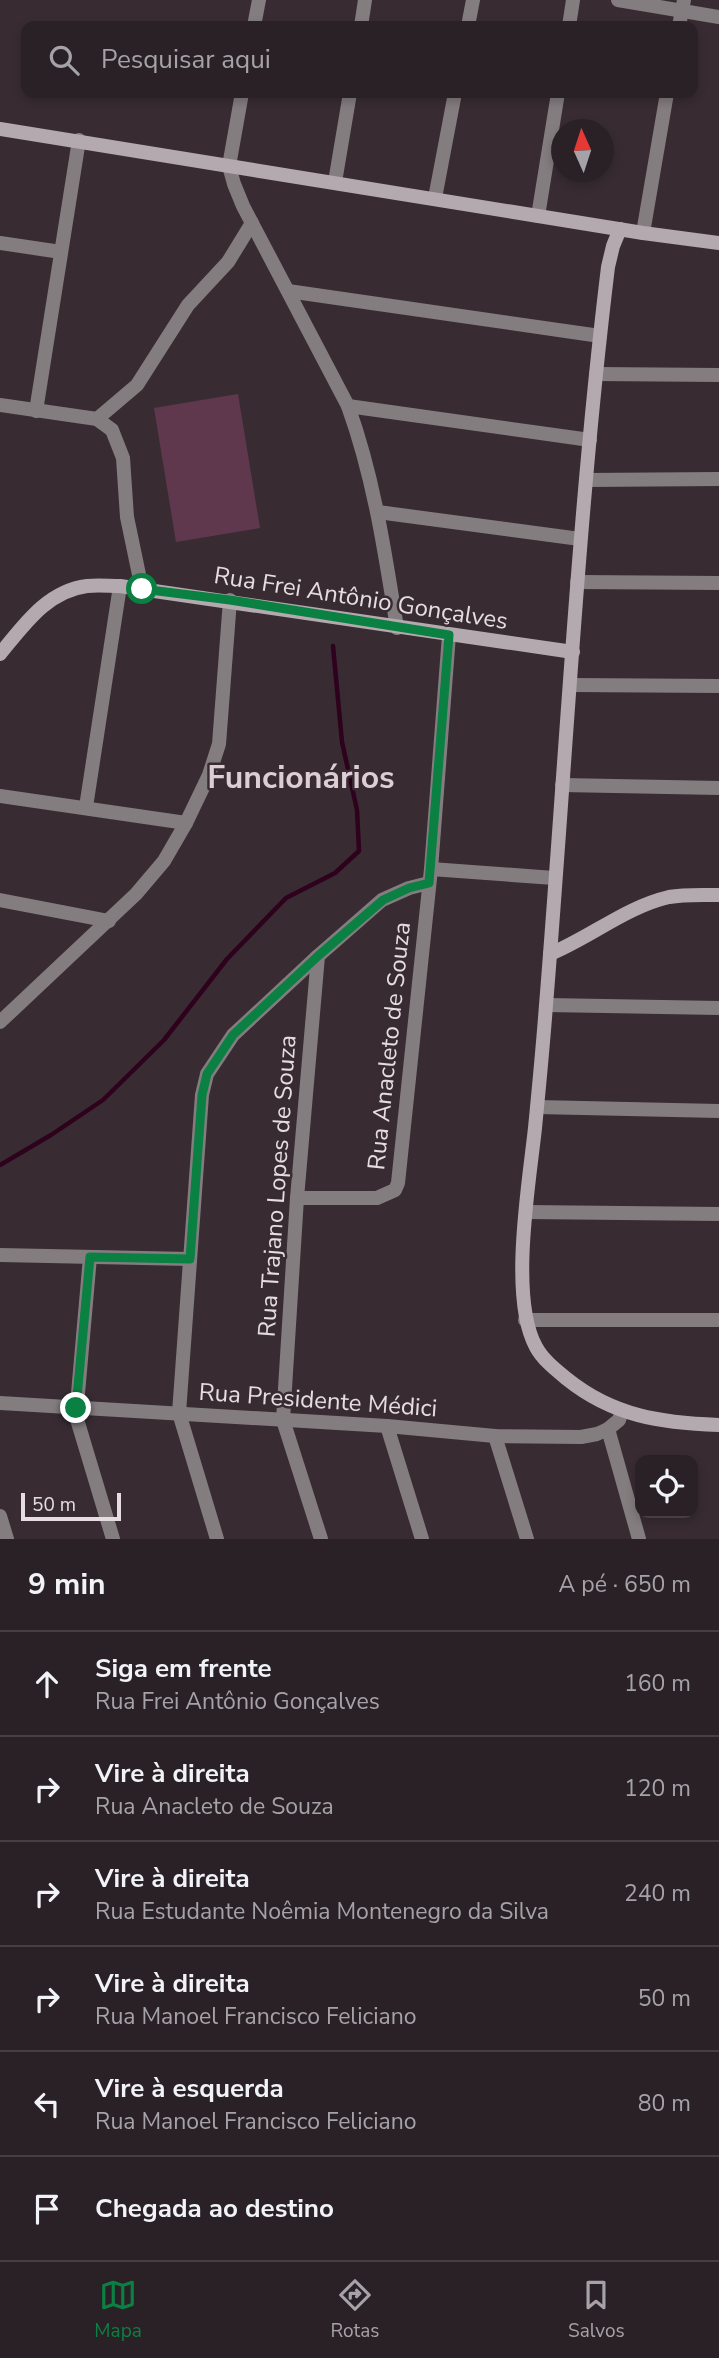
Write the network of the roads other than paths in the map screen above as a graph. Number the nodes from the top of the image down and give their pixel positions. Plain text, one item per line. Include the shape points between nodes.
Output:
1 (259, 0) edge
2 (365, 0) edge
3 (473, 0) edge
4 (573, 0) edge
5 (618, 0) edge
6 (683, 5) edge
7 (719, 17) edge
8 (255, 21) edge
9 (362, 21) edge
10 (469, 21) edge
11 (570, 21) edge
12 (241, 98) edge
13 (349, 98) edge
14 (454, 98) edge
15 (557, 98) edge
16 (666, 98) edge
17 (0, 129) edge
18 (79, 140) junction
19 (229, 166) junction
20 (335, 182) junction
21 (435, 198) junction
22 (538, 216) junction
23 (252, 223) junction
24 (620, 229) junction
25 (643, 233) junction
26 (0, 243) edge
27 (719, 243) edge
28 (61, 252) junction
29 (288, 291) junction
30 (600, 337) junction
31 (596, 374) junction
32 (719, 375) edge
33 (0, 405) edge
34 (348, 406) junction
35 (36, 411) junction
36 (97, 419) junction
37 (590, 440) junction
38 (719, 479) edge
39 (586, 480) junction
40 (377, 512) junction
41 (580, 539) junction
42 (577, 582) junction
43 (719, 583) edge
44 (120, 586) junction
45 (142, 589) junction
46 (230, 600) junction
47 (397, 628) junction
48 (449, 635) junction
49 (573, 652) junction
50 (0, 653) edge
51 (571, 685) junction
52 (719, 686) edge
53 (562, 785) junction
54 (719, 788) edge
55 (0, 796) edge
56 (86, 807) junction
57 (186, 823) junction
58 (430, 876) junction
59 (554, 878) junction
60 (719, 895) edge
61 (0, 901) edge
62 (108, 921) junction
63 (550, 954) junction
64 (318, 956) junction
65 (547, 1004) junction
66 (7, 1007) edge
67 (719, 1008) edge
68 (0, 1022) edge
69 (537, 1107) junction
70 (719, 1111) edge
71 (297, 1198) junction
72 (526, 1212) junction
73 (719, 1214) edge
74 (0, 1255) edge
75 (90, 1257) junction
76 (190, 1259) junction
77 (525, 1320) junction
78 (719, 1320) edge
79 (0, 1403) edge
80 (76, 1408) junction
81 (622, 1411) junction
82 (178, 1413) junction
83 (283, 1420) junction
84 (719, 1425) edge
85 (387, 1426) junction
86 (608, 1429) junction
87 (495, 1436) junction
88 (0, 1516) edge
89 (7, 1539) edge
90 (113, 1539) edge
91 (217, 1539) edge
92 (321, 1539) edge
93 (422, 1539) edge
94 (527, 1539) edge
95 (639, 1539) edge

1 - 8 street
2 - 9 street
3 - 10 street
4 - 11 street
5 - 6 street
6 - 7 street
12 - 19 street
13 - 20 street
14 - 21 street
15 - 22 street
16 - 25 street
17 - 18 street
18 - 19 street
18 - 28 street
19 - 20 street
19 - 23 street
20 - 21 street
21 - 22 street
22 - 24 street
23 - 29 street
23 - 36 street via 228,262 188,305 137,384
24 - 25 street
24 - 30 street via 608,267
25 - 27 street
26 - 28 street
28 - 35 street
29 - 30 street
29 - 34 street
30 - 31 street
31 - 32 street
31 - 37 street
33 - 35 street
34 - 37 street
34 - 40 street
35 - 36 street
36 - 45 street via 112,430 123,458 127,517
37 - 39 street
38 - 39 street
39 - 41 street
40 - 41 street
40 - 47 street
41 - 42 street
42 - 43 street
42 - 49 street
44 - 45 street, Rua Frei Antônio Gonçalves
44 - 50 street, Rua Frei Antônio Gonçalves via 86,586 61,593 45,603
44 - 56 street
45 - 46 street, Rua Frei Antônio Gonçalves
46 - 47 street, Rua Frei Antônio Gonçalves
46 - 57 street via 219,744
47 - 48 street, Rua Frei Antônio Gonçalves
48 - 49 street, Rua Frei Antônio Gonçalves
48 - 58 street, Rua Anacleto de Souza
49 - 51 street
51 - 52 street
51 - 53 street
53 - 54 street
53 - 59 street
55 - 56 street
56 - 57 street
57 - 62 street via 163,861
58 - 59 street
58 - 64 street via 383,900
58 - 71 street, Rua Anacleto de Souza via 400,1177 395,1190 377,1198
59 - 63 street
60 - 63 street via 670,897 645,905
61 - 62 street
62 - 66 street
63 - 65 street
64 - 71 street, Rua Trajano Lopes de Souza
64 - 76 street via 233,1035 207,1074
65 - 67 street
65 - 69 street
66 - 68 street
69 - 70 street
69 - 72 street
71 - 83 street, Rua Trajano Lopes de Souza
72 - 73 street
72 - 77 street
74 - 75 street
75 - 76 street
75 - 80 street
76 - 82 street
77 - 78 street
77 - 81 street via 536,1347 551,1366 579,1388
79 - 80 street, Rua Presidente Médici
80 - 82 street, Rua Presidente Médici
80 - 90 street
81 - 84 street via 655,1421
81 - 86 street
82 - 83 street, Rua Presidente Médici
82 - 91 street
83 - 85 street, Rua Presidente Médici
83 - 92 street
85 - 87 street, Rua Presidente Médici
85 - 93 street
86 - 87 street, Rua Presidente Médici via 581,1437
86 - 95 street
87 - 94 street
88 - 89 street

